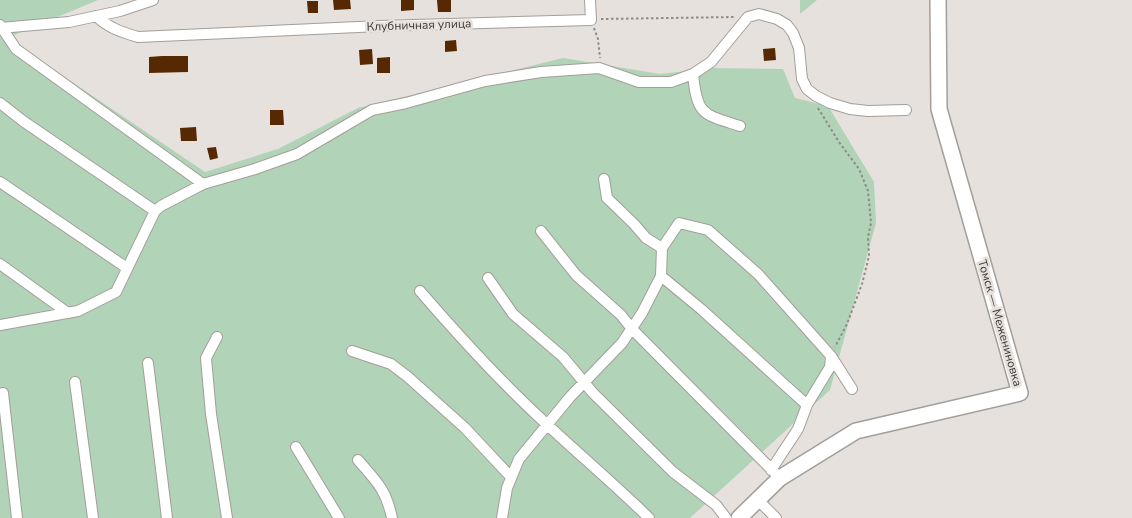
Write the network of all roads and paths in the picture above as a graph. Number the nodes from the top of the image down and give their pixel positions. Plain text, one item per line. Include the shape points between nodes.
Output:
1 (153, 0) edge
2 (590, 0) edge
3 (938, 0) edge
4 (96, 16) junction
5 (748, 17) junction
6 (591, 20) junction
7 (1, 27) edge
8 (599, 68) junction
9 (694, 74) junction
10 (816, 96) junction
11 (0, 104) edge
12 (906, 110) dead end
13 (740, 126) dead end
14 (604, 179) dead end
15 (0, 182) edge
16 (202, 184) junction
17 (155, 211) junction
18 (541, 231) dead end
19 (662, 248) junction
20 (0, 264) edge
21 (127, 268) junction
22 (661, 276) junction
23 (488, 278) dead end
24 (420, 291) dead end
25 (68, 313) junction
26 (0, 324) edge
27 (632, 329) junction
28 (217, 337) dead end
29 (352, 351) dead end
30 (831, 356) junction
31 (148, 363) dead end
32 (75, 382) dead end
33 (584, 383) junction
34 (852, 389) dead end
35 (3, 393) dead end
36 (807, 404) junction
37 (547, 424) junction
38 (296, 447) dead end
39 (358, 460) dead end
40 (775, 474) junction
41 (511, 477) junction
42 (758, 500) junction
43 (17, 518) edge
44 (93, 518) edge
45 (167, 518) edge
46 (227, 518) edge
47 (339, 518) edge
48 (392, 518) edge
49 (502, 518) edge
50 (649, 518) edge
51 (726, 518) edge
52 (739, 518) edge
53 (776, 518) edge

1 - 4 street
2 - 6 street
3 - 40 street, Томск — Межениновка via 938,109 1020,393 856,431
4 - 6 street, Клубничная улица via 107,26 138,37
4 - 7 street via 69,22
5 - 6 path
5 - 9 street via 711,62
5 - 10 street via 768,15 787,25 799,48 802,79
6 - 8 path via 598,39
7 - 16 street via 16,49
8 - 9 street via 639,82 671,82
8 - 16 street via 485,81 372,110 296,154
9 - 13 street via 697,101 704,112
10 - 12 street via 850,110
10 - 30 path via 818,108 859,169 868,191 871,222 869,256 862,284
11 - 17 street
14 - 19 street via 607,198 646,238
15 - 21 street
16 - 17 street
17 - 21 street
18 - 27 street via 576,275
19 - 22 street
19 - 30 street via 678,223 708,230 758,274
20 - 25 street
21 - 25 street via 116,292
22 - 27 street
22 - 36 street
23 - 33 street via 513,314 563,358
24 - 37 street via 472,351
25 - 26 street
27 - 33 street
27 - 40 street
28 - 46 street via 206,358
29 - 41 street via 391,364 408,376 465,428
30 - 34 street
30 - 36 street via 830,367
31 - 45 street
32 - 44 street
33 - 37 street
33 - 51 street via 673,472 716,506
35 - 43 street
36 - 40 street
37 - 41 street via 519,458
37 - 50 street
38 - 47 street
39 - 48 street via 388,500
40 - 42 street
41 - 49 street
42 - 52 street
42 - 53 street

